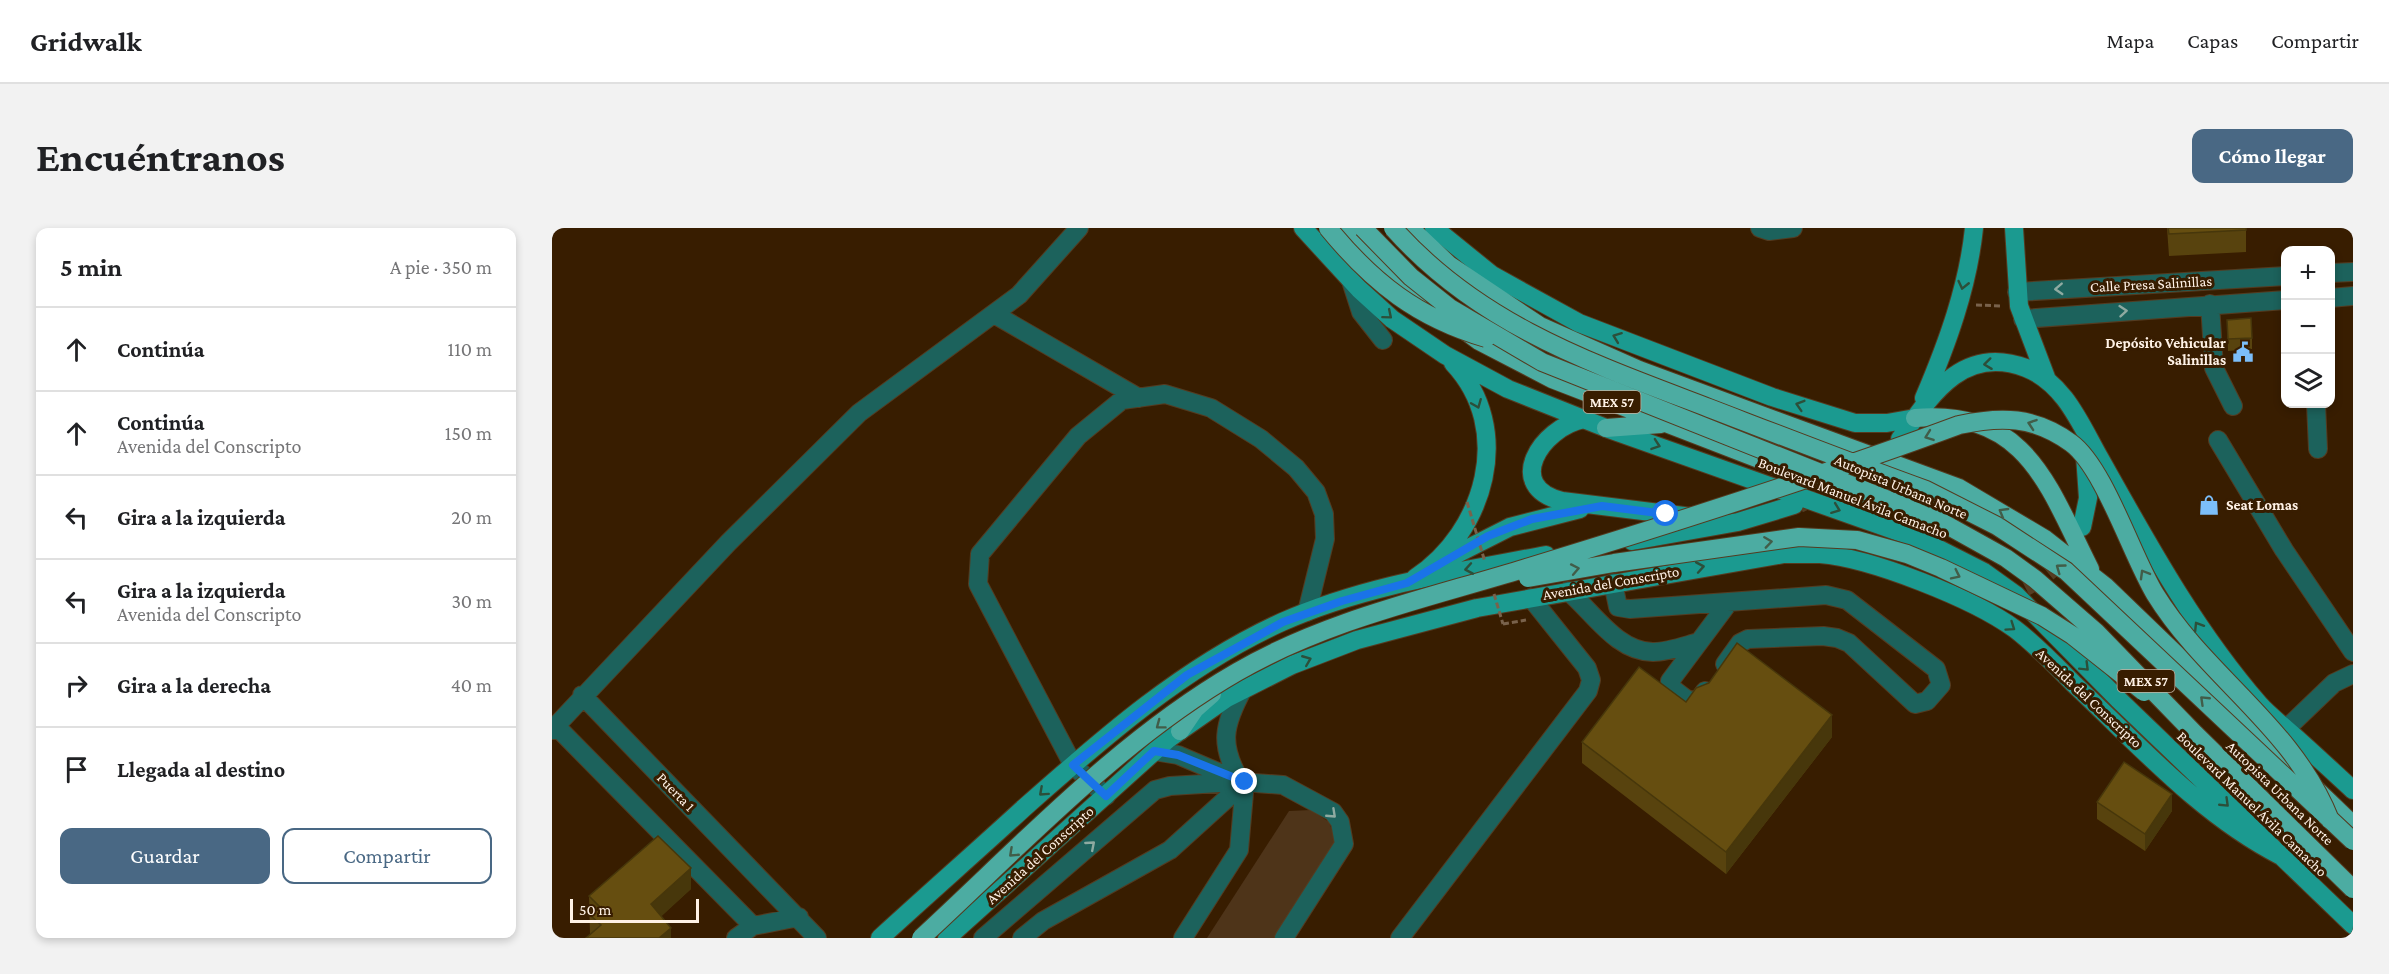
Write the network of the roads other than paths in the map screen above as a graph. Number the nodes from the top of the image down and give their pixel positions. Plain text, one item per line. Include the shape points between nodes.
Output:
1 (1079, 228) edge
2 (1303, 228) edge
3 (1328, 228) edge
4 (1346, 228) edge
5 (1363, 228) edge
6 (1393, 228) edge
7 (1410, 228) edge
8 (1434, 228) edge
9 (1760, 228) edge
10 (1792, 228) edge
11 (1974, 228) edge
12 (2014, 228) edge
13 (2353, 272) edge
14 (2335, 273) edge
15 (2281, 277) edge
16 (1352, 281) junction
17 (2353, 296) edge
18 (2335, 298) edge
19 (2281, 300) edge
20 (2210, 304) junction
21 (2020, 306) junction
22 (994, 314) junction
23 (1383, 340) dead end
24 (1509, 343) junction
25 (1445, 355) junction
26 (2047, 380) junction
27 (1139, 398) junction
28 (2233, 405) dead end
29 (2316, 408) edge
30 (1916, 418) junction
31 (1584, 419) junction
32 (1668, 423) junction
33 (2082, 426) junction
34 (1606, 428) junction
35 (1900, 439) dead end
36 (2218, 440) dead end
37 (2318, 449) dead end
38 (1602, 506) junction
39 (1794, 506) tunnel mouth
40 (1738, 522) junction
41 (2082, 527) dead end
42 (1428, 569) junction
43 (2094, 576) junction
44 (1407, 583) junction
45 (1613, 583) junction
46 (1568, 591) junction
47 (1531, 598) junction
48 (1960, 599) junction
49 (1986, 599) tunnel mouth
50 (1729, 602) junction
51 (1307, 612) junction
52 (1339, 630) junction
53 (1376, 635) junction
54 (1699, 642) junction
55 (2353, 652) edge
56 (2353, 674) edge
57 (1243, 689) junction
58 (582, 695) junction
59 (554, 728) edge
60 (2286, 729) junction
61 (1180, 731) junction
62 (2194, 734) junction
63 (1154, 751) junction
64 (1073, 765) junction
65 (1243, 782) junction
66 (2353, 790) edge
67 (1106, 796) junction
68 (2330, 819) junction
69 (2353, 825) edge
70 (2353, 841) edge
71 (2281, 856) junction
72 (2353, 881) edge
73 (2353, 889) edge
74 (1027, 900) junction
75 (799, 917) junction
76 (1043, 921) junction
77 (2353, 925) edge
78 (753, 926) junction
79 (736, 938) edge
80 (817, 938) edge
81 (880, 938) edge
82 (921, 938) edge
83 (947, 938) edge
84 (983, 938) edge
85 (1022, 938) edge
86 (1183, 938) edge
87 (1284, 938) edge
88 (1400, 938) edge

1 - 22 street via 1019,295
2 - 16 main road, Boulevard Manuel Ávila Camacho
3 - 24 highway, bridge via 1358,262 1415,309 1451,327
4 - 32 highway, Boulevard Manuel Ávila Camacho / MEX 57 via 1409,289 1479,341 1552,379
5 - 24 highway, Autopista Urbana Norte, bridge via 1434,296
68 -> 6 highway, Autopista Urbana Norte, bridge via 2094,595 2031,547 1926,490 1566,352 1492,313 1429,264
43 -> 7 highway, MEX 57 via 2015,519 1959,488 1639,370 1539,326 1457,271
30 -> 8 main road via 1855,423 1772,397 1579,322 1492,275
9 - 10 street
11 -> 30 main road via 1959,304
12 - 21 main road
13 - 14 street
15 -> 21 street, Calle Presa Salinillas
16 - 23 street via 1361,312
16 -> 25 main road, Boulevard Manuel Ávila Camacho via 1392,319
17 - 18 street
19 - 20 street, Calle Presa Salinillas
21 -> 20 street, Calle Presa Salinillas
20 - 28 street via 2214,368
21 - 26 main road
22 - 27 street
22 - 58 street via 859,413
24 - 62 highway, Autopista Urbana Norte, bridge via 1574,376 1887,499 1974,538 2065,603 2153,688
25 - 31 main road, Boulevard Manuel Ávila Camacho via 1508,389
25 -> 42 main road via 1466,381 1480,410 1487,441 1486,468 1478,500 1463,529
26 -> 30 main road via 2002,363 1970,367 1955,373 1941,386
26 - 33 main road via 2068,402
27 - 51 street via 1165,394 1211,408 1261,439 1296,468 1316,492 1324,514 1325,539
27 - 64 street via 1122,400 1078,436 980,554 978,584
29 - 37 street
30 - 35 main road
30 - 43 highway via 1945,416 1988,428 2012,441 2045,480
31 - 34 main road, Boulevard Manuel Ávila Camacho
31 - 38 main road via 1547,437 1535,454 1534,477 1541,490 1554,500
32 - 34 highway
32 - 72 highway, Boulevard Manuel Ávila Camacho / MEX 57 via 1951,535 2021,572 2050,592 2116,651
33 - 41 main road via 2088,485
60 -> 33 main road via 2261,707 2207,641 2154,557
34 -> 71 main road, Boulevard Manuel Ávila Camacho via 1919,539 1984,572 2016,595
36 - 55 street via 2284,550
38 - 40 main road
38 - 42 main road via 1550,514 1510,526
39 - 40 main road
40 -> 44 main road
42 - 44 main road
43 - 69 highway, MEX 57
44 - 51 main road
45 - 46 main road, Avenida del Conscripto
45 -> 48 main road, Avenida del Conscripto via 1784,554 1822,555 1884,570
45 - 50 street via 1616,602 1623,609
46 - 47 main road, Avenida del Conscripto
46 - 54 street via 1612,635 1636,650 1653,652
47 - 53 main road, Avenida del Conscripto
47 - 88 street via 1587,668 1591,680 1588,692
48 - 49 main road
48 -> 71 main road, Avenida del Conscripto via 2016,630 2214,814
50 - 54 street
50 - 54 street via 1810,594 1847,600 1936,669 1941,685 1927,701 1915,704 1849,643 1823,636 1755,637 1740,643 1700,698 1690,702 1673,689 1670,681
51 - 64 main road via 1259,633 1187,675
52 - 53 main road
52 - 61 highway via 1236,679 1205,699
52 -> 62 highway, bridge via 1497,585 1593,566 1798,537 1857,540 1907,554 2042,616 2085,645
57 -> 53 main road, Avenida del Conscripto via 1292,665
56 - 60 street via 2334,683
57 - 61 main road, Avenida del Conscripto
57 - 65 street via 1228,723 1226,743 1228,760
58 - 59 street
58 - 75 street, Puerta 1
59 - 78 street
60 - 66 main road
61 - 63 main road, Avenida del Conscripto
62 - 73 highway, Autopista Urbana Norte, bridge
63 - 65 street via 1178,755
63 - 67 main road, Avenida del Conscripto
64 - 67 street
64 -> 81 main road
74 -> 65 street via 1155,790
65 - 76 street via 1170,850
65 - 86 street via 1239,850
65 -> 87 street via 1283,784 1333,812 1344,834 1341,852
67 - 83 main road, Avenida del Conscripto
68 - 70 highway, Autopista Urbana Norte, bridge
68 -> 82 highway, bridge via 2316,786 2293,751 2187,638 2160,600 2082,453 2056,434 2008,418 1959,425 1624,538 1341,624 1268,656 1197,697 1133,745
71 - 77 main road, Boulevard Manuel Ávila Camacho
74 - 76 street
74 - 84 street
75 - 78 street
75 - 80 street, Puerta 1
76 - 85 street
78 - 79 street

